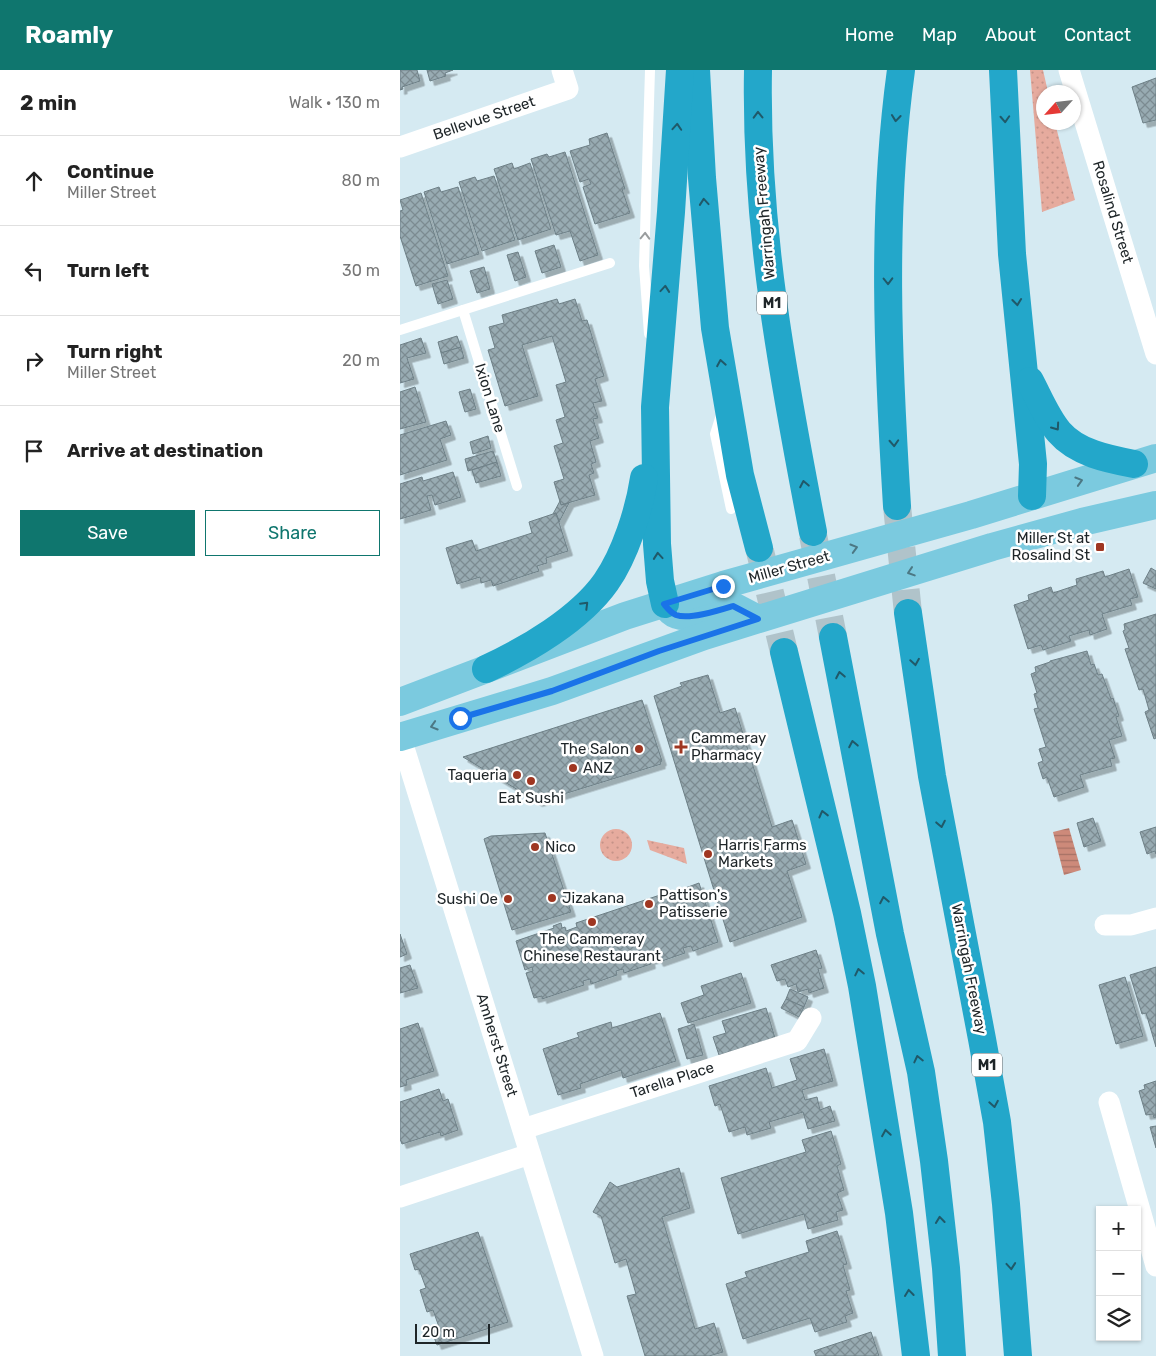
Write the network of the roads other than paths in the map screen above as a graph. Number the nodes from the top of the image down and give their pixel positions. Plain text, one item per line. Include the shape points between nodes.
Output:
1 (650, 70) edge
2 (680, 70) edge
3 (696, 70) edge
4 (758, 70) edge
5 (901, 70) edge
6 (1003, 70) edge
7 (1069, 70) edge
8 (565, 79) edge
9 (400, 147) edge
10 (610, 263) dead end
11 (464, 310) junction
12 (400, 330) edge
13 (1156, 354) edge
14 (1024, 369) junction
15 (726, 398) junction
16 (655, 407) junction
17 (1145, 461) edge
18 (517, 486) dead end
19 (1156, 486) edge
20 (1032, 496) junction
21 (1156, 505) edge
22 (898, 506) tunnel mouth
23 (731, 509) dead end
24 (1100, 518) junction
25 (813, 532) tunnel mouth
26 (759, 548) tunnel mouth
27 (988, 548) junction
28 (664, 604) junction
29 (737, 609) junction
30 (908, 613) tunnel mouth
31 (833, 637) tunnel mouth
32 (784, 652) tunnel mouth
33 (486, 669) junction
34 (400, 702) edge
35 (400, 736) edge
36 (1156, 918) edge
37 (1105, 925) dead end
38 (811, 1018) dead end
39 (1109, 1102) dead end
40 (523, 1129) junction
41 (530, 1154) junction
42 (400, 1197) edge
43 (1156, 1266) edge
44 (593, 1356) edge
45 (916, 1356) edge
46 (952, 1356) edge
47 (1018, 1356) edge

16 -> 1 lane via 644,266
16 -> 2 highway via 672,212
15 -> 3 highway via 715,328
25 -> 4 highway, Warringah Freeway / M1 via 781,361 768,264 758,148
5 -> 22 highway via 890,172 888,258 889,359
6 -> 14 highway via 1012,254
7 - 13 street, Rosalind Street
8 - 9 street, Bellevue Street
10 - 11 lane
11 - 12 lane
11 - 18 lane, Ixion Lane
14 -> 17 highway via 1063,437 1090,453
14 - 20 highway via 1033,464
15 - 23 lane via 716,434
15 - 26 highway via 740,476
28 -> 16 highway via 656,544
33 -> 16 highway via 538,641 579,611 607,581 637,511
20 -> 17 main road, Miller Street
19 - 24 main road
20 - 27 main road via 1016,528
29 -> 20 main road, Miller Street via 977,512
21 - 24 main road, Miller Street
24 - 27 main road, Miller Street
27 -> 29 main road, Miller Street
28 - 29 main road, Miller Street
28 - 33 main road, Miller Street
29 -> 35 main road, Miller Street via 659,651 552,691
30 -> 47 highway, Warringah Freeway / M1 via 932,776 997,1122
46 -> 31 highway via 946,1268 921,1072 890,934
45 -> 32 highway via 899,1213 862,986
33 - 34 main road, Miller Street
35 - 40 street, Amherst Street
36 - 37 street via 1131,926
38 - 40 street, Tarella Place via 796,1041
39 - 43 street
40 - 41 street, Amherst Street
41 - 42 street
41 - 44 street, Amherst Street

